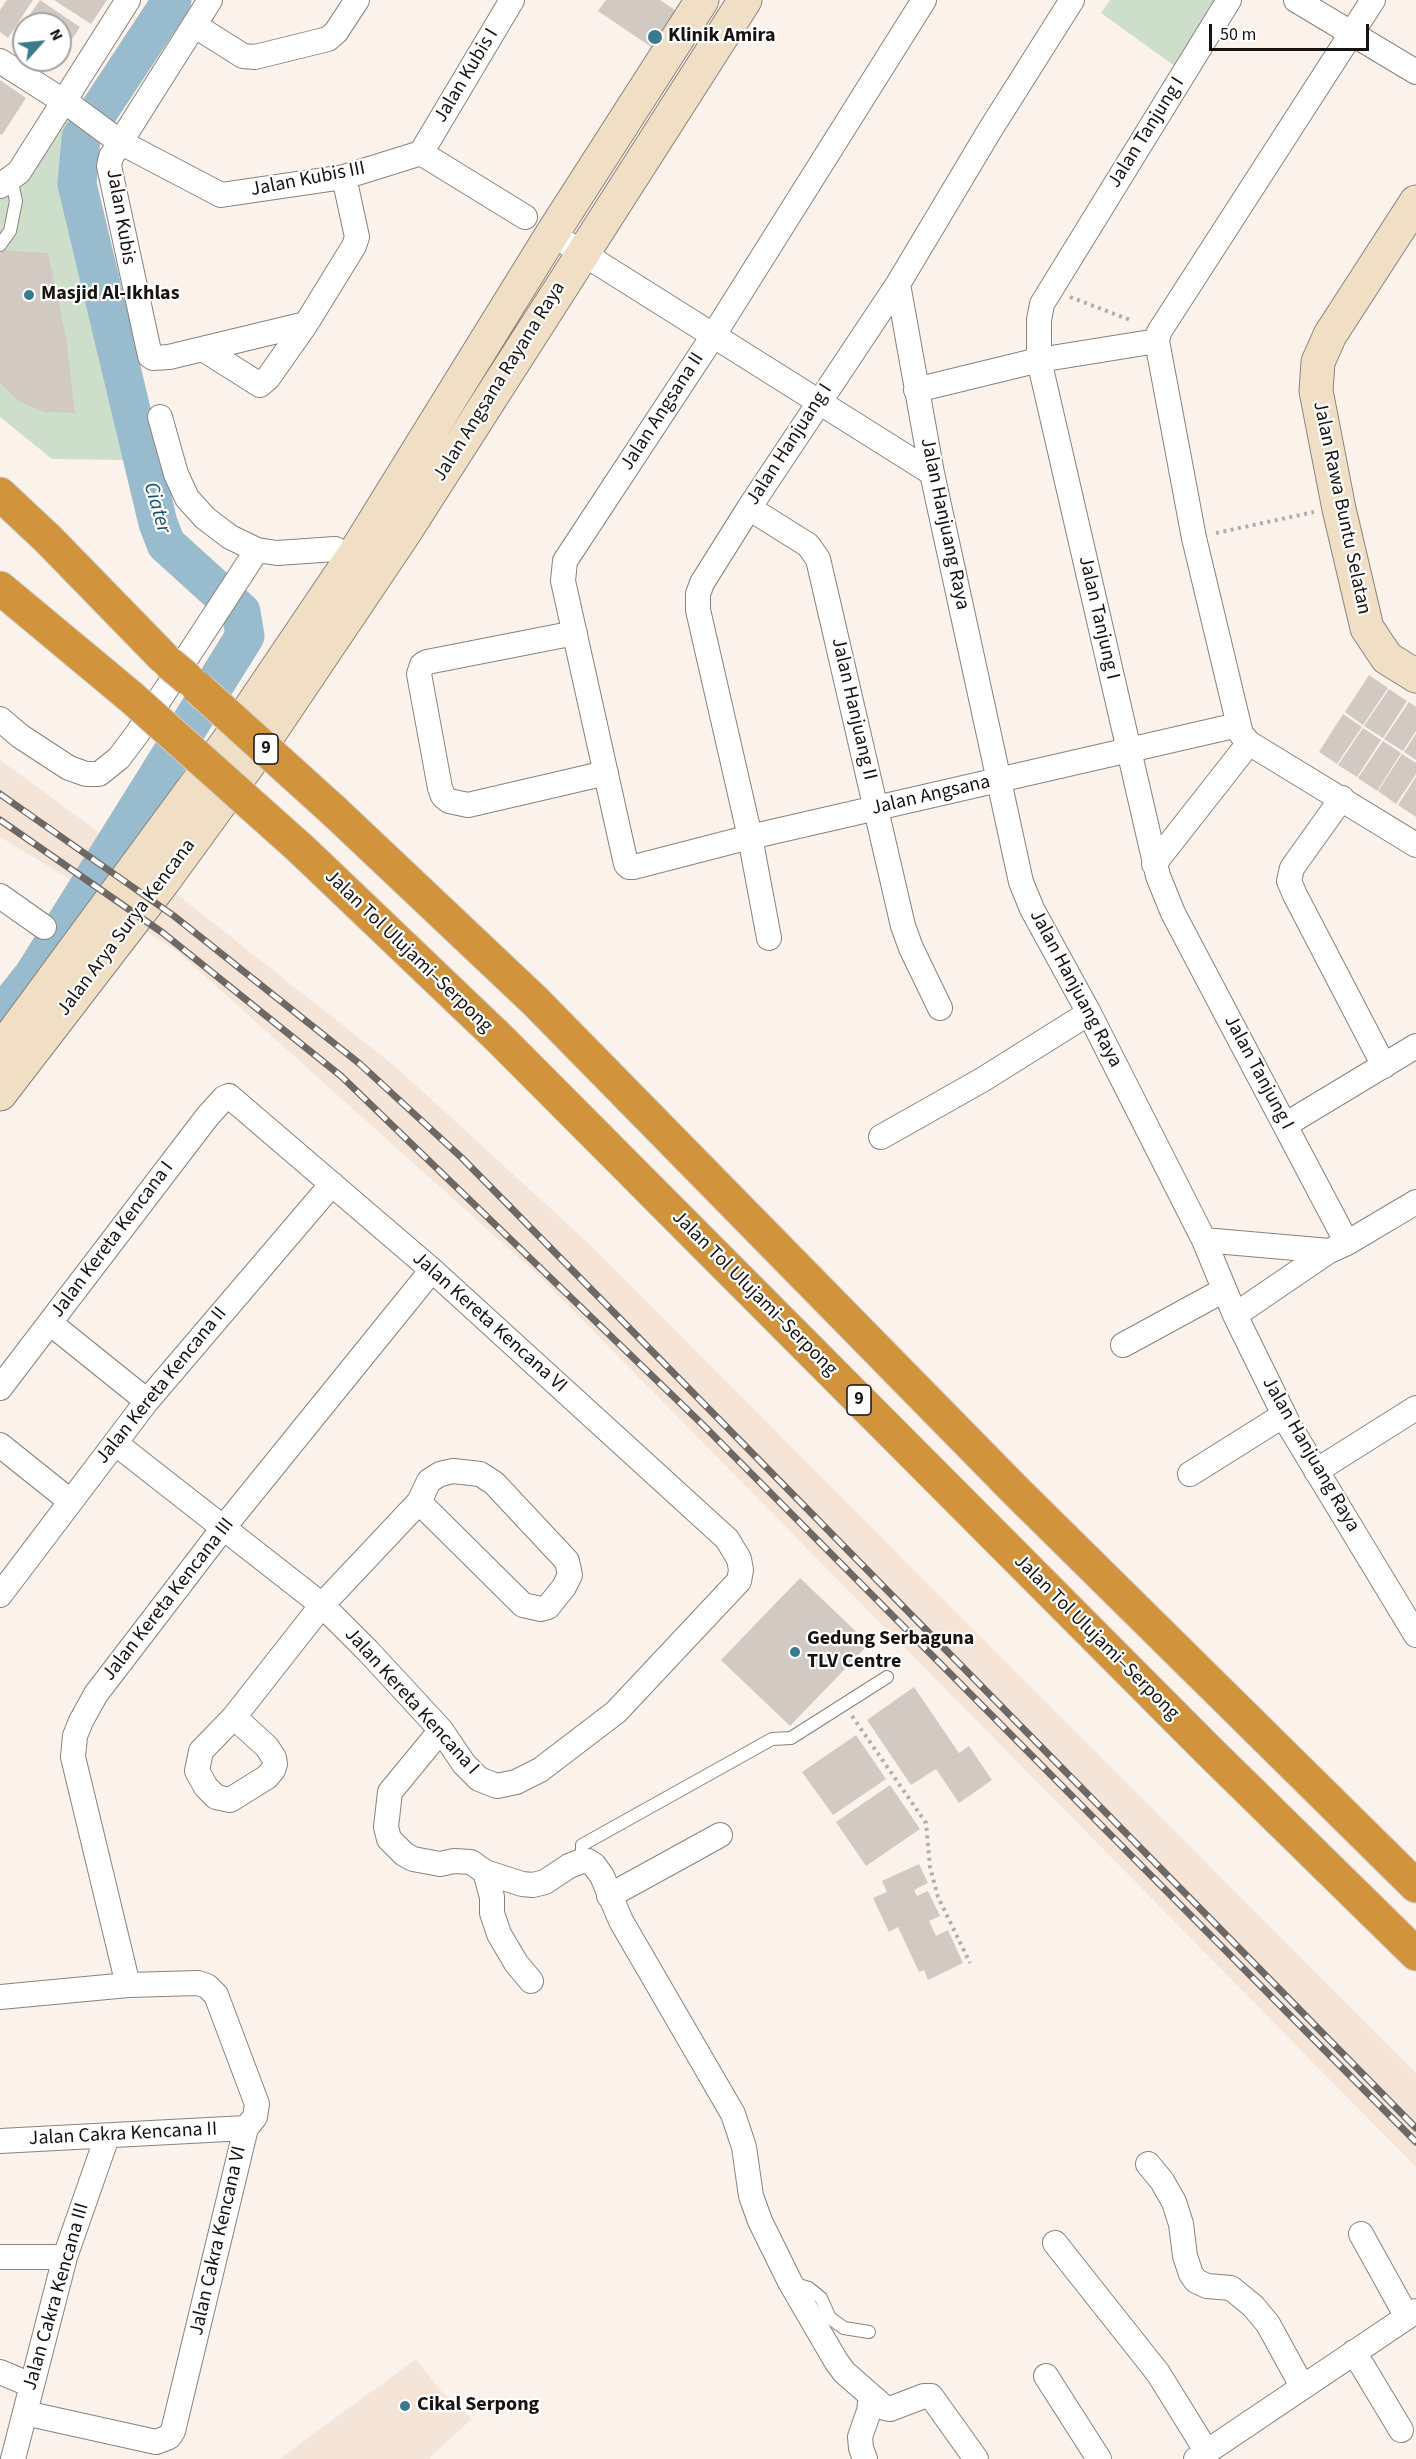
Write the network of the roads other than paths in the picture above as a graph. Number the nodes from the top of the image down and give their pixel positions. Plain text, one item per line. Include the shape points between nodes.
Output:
1 (128, 0) edge
2 (210, 0) edge
3 (357, 0) edge
4 (512, 0) edge
5 (702, 0) edge
6 (745, 0) edge
7 (924, 0) edge
8 (1072, 0) edge
9 (1229, 0) edge
10 (1296, 0) edge
11 (1373, 0) edge
12 (194, 25) junction
13 (1351, 33) junction
14 (0, 61) edge
15 (1416, 72) edge
16 (69, 105) junction
17 (113, 135) junction
18 (421, 153) junction
19 (344, 177) junction
20 (6, 182) edge
21 (1416, 202) edge
22 (525, 217) dead end
23 (552, 234) junction
24 (0, 246) edge
25 (581, 253) junction
26 (898, 284) junction
27 (306, 324) junction
28 (713, 336) junction
29 (1158, 336) junction
30 (203, 349) junction
31 (1039, 360) junction
32 (916, 390) junction
33 (819, 402) junction
34 (160, 417) dead end
35 (932, 472) junction
36 (0, 494) edge
37 (749, 508) junction
38 (0, 522) edge
39 (257, 550) junction
40 (366, 564) junction
41 (0, 588) edge
42 (0, 599) edge
43 (575, 633) junction
44 (166, 660) junction
45 (1416, 676) edge
46 (131, 697) junction
47 (0, 719) edge
48 (1243, 734) junction
49 (239, 751) junction
50 (1128, 752) junction
51 (606, 773) junction
52 (1000, 780) junction
53 (1342, 798) junction
54 (877, 808) junction
55 (750, 837) junction
56 (1415, 846) edge
57 (626, 864) joint
58 (1154, 864) junction
59 (0, 896) edge
60 (44, 927) dead end
61 (769, 938) dead end
62 (940, 1008) dead end
63 (1089, 1013) junction
64 (1416, 1046) edge
65 (1384, 1066) junction
66 (4, 1072) edge
67 (229, 1096) joint
68 (1285, 1125) junction
69 (882, 1137) dead end
70 (332, 1184) junction
71 (1416, 1202) edge
72 (1204, 1240) junction
73 (1338, 1247) junction
74 (432, 1270) junction
75 (1224, 1290) junction
76 (1235, 1315) junction
77 (50, 1323) junction
78 (1123, 1345) dead end
79 (8, 1362) edge
80 (0, 1388) edge
81 (147, 1401) junction
82 (1416, 1408) edge
83 (1284, 1415) junction
84 (115, 1443) junction
85 (0, 1445) edge
86 (1316, 1471) junction
87 (1190, 1474) dead end
88 (70, 1500) junction
89 (419, 1502) junction
90 (225, 1527) junction
91 (739, 1559) joint
92 (0, 1595) edge
93 (321, 1605) junction
94 (1416, 1635) edge
95 (887, 1677) dead end
96 (234, 1717) dead end
97 (441, 1730) junction
98 (720, 1835) dead end
99 (582, 1861) junction
100 (486, 1872) junction
101 (1416, 1886) edge
102 (609, 1896) junction
103 (1416, 1953) edge
104 (531, 1981) dead end
105 (128, 1985) junction
106 (0, 1997) edge
107 (246, 2128) junction
108 (107, 2137) junction
109 (0, 2141) edge
110 (1148, 2164) dead end
111 (1361, 2234) dead end
112 (1055, 2243) dead end
113 (0, 2257) edge
114 (65, 2257) junction
115 (790, 2282) junction
116 (1411, 2314) edge
117 (869, 2332) dead end
118 (1354, 2352) junction
119 (0, 2372) edge
120 (1046, 2376) dead end
121 (31, 2385) junction
122 (1302, 2386) junction
123 (871, 2396) junction
124 (25, 2413) junction
125 (1401, 2430) dead end
126 (1202, 2455) edge
127 (13, 2459) edge
128 (865, 2459) edge
129 (976, 2459) edge
130 (1100, 2459) edge

1 - 16 street
2 - 12 street, Jalan Kubis
3 - 12 street via 328,39 255,57 243,56
4 - 18 street, Jalan Kubis I
5 - 23 street, Jalan Angsana Rayana Raya
6 - 25 street, Jalan Angsana Rayana Raya
7 - 28 street, Jalan Angsana II
8 - 26 street, Jalan Hanjuang I
9 - 31 street, Jalan Tanjung I via 1042,304
10 - 13 street
11 - 13 street
12 - 17 street, Jalan Kubis
13 - 15 street
13 - 29 street
14 - 16 street, Jalan Kubis III
16 - 17 street, Jalan Kubis III
16 - 20 street via 19,172
17 - 19 street, Jalan Kubis III via 221,195
17 - 30 street, Jalan Kubis via 110,176 147,353 153,358 169,357
18 - 19 street, Jalan Kubis III
18 - 22 street
19 - 27 street via 357,237
20 - 24 lane via 16,201 10,231
21 - 45 street, Jalan Rawa Buntu Selatan via 1330,335 1318,362 1316,391 1367,628 1387,658
23 - 25 street
23 - 40 street, Jalan Angsana Rayana Raya
25 - 28 street
25 - 40 street, Jalan Angsana Rayana Raya
26 - 32 street, Jalan Hanjuang Raya
26 - 33 street, Jalan Hanjuang I
27 - 30 street
27 - 30 street via 261,385
28 - 33 street
28 - 43 street, Jalan Angsana II via 565,561 563,581
29 - 31 street
29 - 48 street via 1194,538
31 - 32 street
31 - 50 street, Jalan Tanjung I
32 - 35 street, Jalan Hanjuang Raya
33 - 35 street
33 - 37 street, Jalan Hanjuang I
34 - 39 street via 187,498 230,537
35 - 52 street, Jalan Hanjuang Raya
36 - 44 highway
37 - 54 street, Jalan Hanjuang II via 808,546 818,559
37 - 55 street, Jalan Hanjuang I via 702,583 698,610
38 - 44 highway
39 - 40 street via 277,553 335,549
39 - 47 street via 137,734 99,774 69,768
40 - 49 street, Jalan Angsana Rayana Raya
41 - 46 highway
42 - 46 highway
43 - 51 street, Jalan Angsana II
43 - 51 street via 422,665 419,674 440,788 449,801 468,805
44 - 101 highway, 9, bridge via 334,811 535,1002 1008,1483
46 - 103 highway, Jalan Tol Ulujami–Serpong / 9, bridge via 301,849 499,1038 1208,1750
48 - 50 street, Jalan Angsana
48 - 53 street
48 - 58 street
49 - 66 street, Jalan Arya Surya Kencana via 163,882
49 - 66 street, Jalan Arya Surya Kencana via 73,950
50 - 52 street, Jalan Angsana
50 - 58 street, Jalan Tanjung I
51 - 57 street, Jalan Angsana II
52 - 54 street, Jalan Angsana
52 - 63 street, Jalan Hanjuang Raya via 1022,882 1032,909
53 - 56 street
53 - 65 street via 1292,868 1290,881
54 - 55 street, Jalan Angsana
54 - 62 street, Jalan Hanjuang II via 903,926
55 - 57 street, Jalan Angsana via 634,867
55 - 61 street, Jalan Hanjuang I
58 - 68 street, Jalan Tanjung I via 1173,913
59 - 60 street
63 - 69 street
63 - 72 street, Jalan Hanjuang Raya
64 - 65 street
65 - 68 street
67 - 70 street, Jalan Kereta Kencana VI
67 - 77 street, Jalan Kereta Kencana I via 207,1117
68 - 73 street, Jalan Tanjung I
70 - 74 street, Jalan Kereta Kencana VI
70 - 81 street, Jalan Kereta Kencana II
71 - 73 street
72 - 73 street
72 - 75 street, Jalan Hanjuang Raya
73 - 76 street
74 - 90 street, Jalan Kereta Kencana III
74 - 91 street, Jalan Kereta Kencana VI via 727,1539
75 - 76 street, Jalan Hanjuang Raya
75 - 78 street
76 - 83 street, Jalan Hanjuang Raya
77 - 79 street, Jalan Kereta Kencana I
77 - 81 street
79 - 80 street, Jalan Kereta Kencana I
81 - 84 street, Jalan Kereta Kencana II
82 - 86 street
83 - 86 street, Jalan Hanjuang Raya
83 - 87 street
84 - 88 street, Jalan Kereta Kencana II
84 - 90 street, Jalan Kereta Kencana I
85 - 88 street
86 - 94 street, Jalan Hanjuang Raya
88 - 92 street, Jalan Kereta Kencana II
89 - 89 street via 429,1481 441,1474 480,1474 494,1483 567,1561 570,1575 564,1587 548,1607 523,1605
89 - 93 street
90 - 93 street, Jalan Kereta Kencana I
90 - 105 street, Jalan Kereta Kencana III via 96,1694 75,1736 73,1757
91 - 97 street, Jalan Kereta Kencana I via 739,1581 662,1665 616,1712 540,1770 497,1786 478,1779
93 - 96 street
93 - 97 street, Jalan Kereta Kencana I
95 - 99 lane via 791,1738 772,1739 582,1845
97 - 100 street via 390,1792 386,1827 389,1839 412,1859 440,1864 471,1862
98 - 102 street
99 - 100 street via 533,1885
99 - 102 street via 598,1870
100 - 104 street via 495,1926
102 - 115 street via 733,2114 744,2147 751,2196
105 - 106 street, Jalan Cakra Kencana VI
105 - 107 street, Jalan Cakra Kencana VI via 198,1983 216,1995 257,2104 255,2117
107 - 108 street, Jalan Cakra Kencana II
107 - 124 street, Jalan Cakra Kencana VI via 169,2437 156,2442
108 - 109 street, Jalan Cakra Kencana II
108 - 114 street, Jalan Cakra Kencana III
110 - 122 street via 1174,2202 1191,2274 1207,2286 1231,2288 1253,2306 1268,2324
111 - 116 street
112 - 126 street via 1158,2373
113 - 114 street
114 - 121 street, Jalan Cakra Kencana III
115 - 117 lane via 809,2288 821,2298 830,2318 844,2328
115 - 123 street via 836,2361
116 - 118 street
118 - 122 street
118 - 125 street
119 - 121 street
120 - 130 street
121 - 124 street, Jalan Cakra Kencana III
122 - 126 street
123 - 128 street via 860,2437
123 - 129 street via 890,2409 931,2396
124 - 127 street, Jalan Cakra Kencana III

